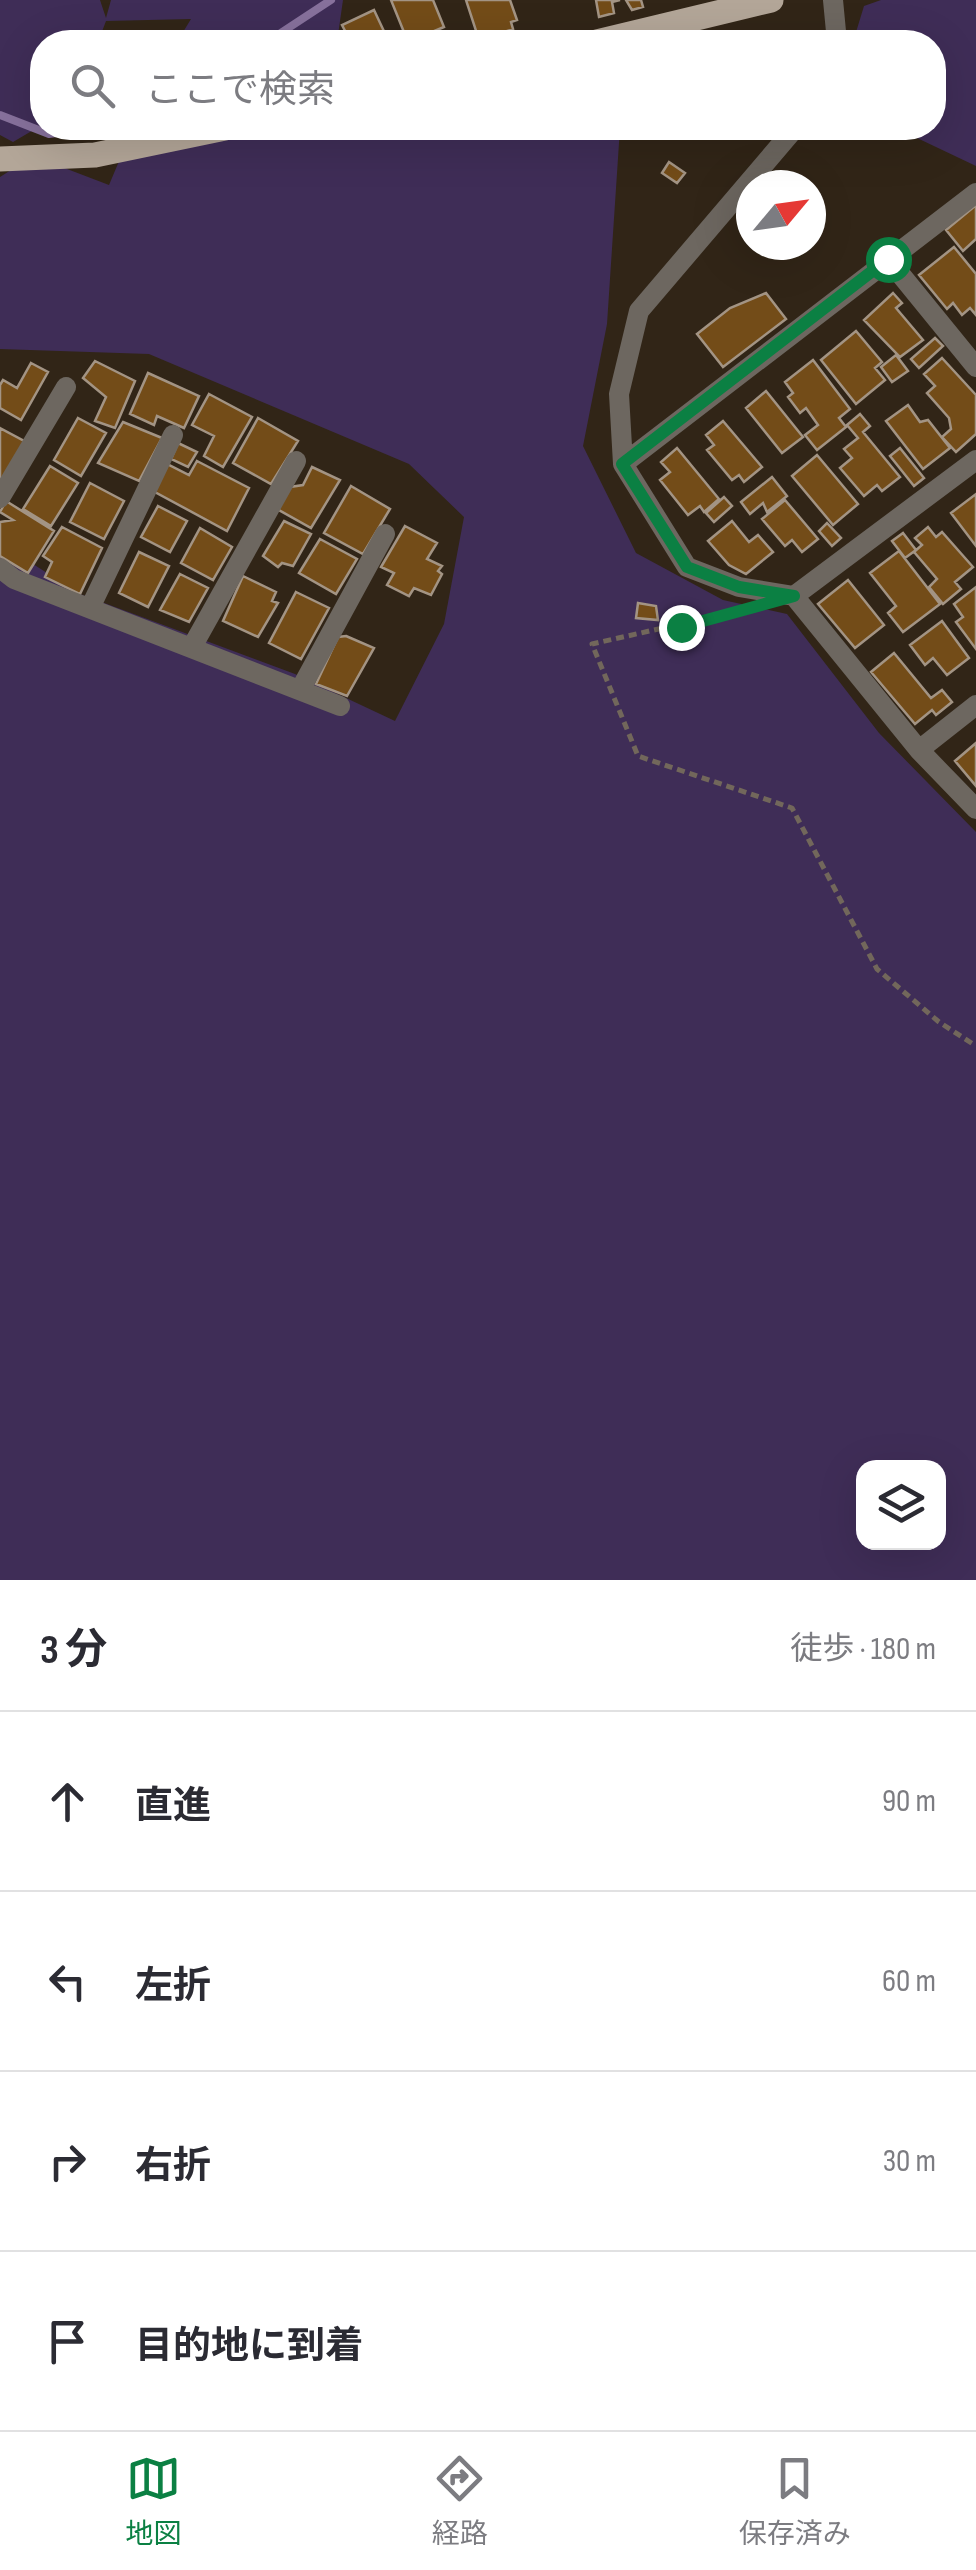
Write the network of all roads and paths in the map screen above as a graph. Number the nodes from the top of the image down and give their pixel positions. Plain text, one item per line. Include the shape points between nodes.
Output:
1 (771, 0) edge
2 (832, 0) edge
3 (647, 30) edge
4 (836, 30) edge
5 (165, 140) edge
6 (785, 140) edge
7 (0, 159) edge
8 (976, 193) edge
9 (888, 259) junction
10 (976, 367) edge
11 (66, 387) dead end
12 (172, 434) dead end
13 (976, 460) edge
14 (296, 461) dead end
15 (622, 464) junction
16 (0, 498) edge
17 (386, 534) dead end
18 (0, 568) edge
19 (794, 596) junction
20 (90, 608) junction
21 (192, 647) junction
22 (300, 690) junction
23 (976, 705) edge
24 (340, 706) dead end
25 (918, 750) junction
26 (976, 809) edge
27 (976, 1046) edge

1 - 3 main road
2 - 4 street
5 - 7 main road via 95,154
6 - 15 street via 639,311 619,394
8 - 9 street
9 - 10 street
9 - 15 street
11 - 16 street
12 - 20 street
13 - 19 street
14 - 21 street
15 - 19 street via 687,567 739,587
17 - 22 street
18 - 20 street
19 - 25 street
19 - 27 path via 592,644 638,756 792,808 877,969
20 - 21 street
21 - 22 street
22 - 24 street
23 - 25 street
25 - 26 street

